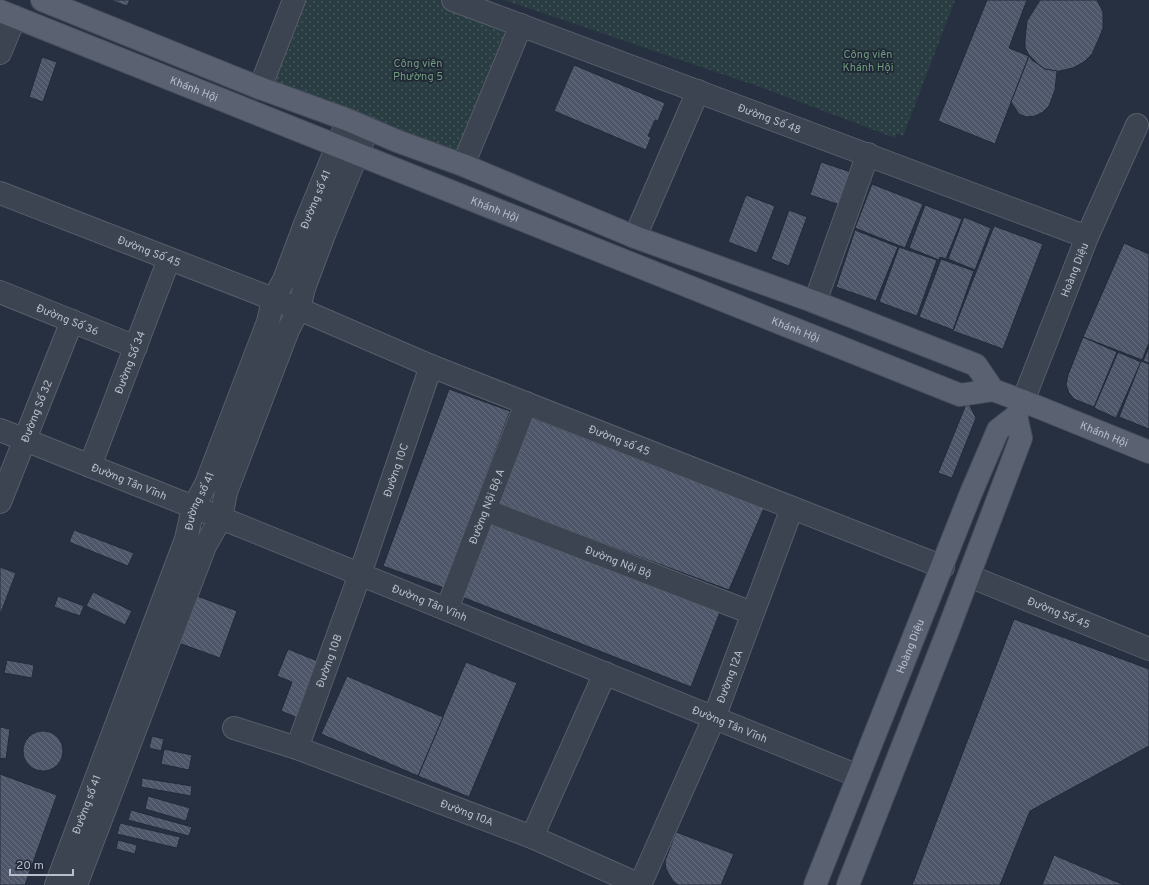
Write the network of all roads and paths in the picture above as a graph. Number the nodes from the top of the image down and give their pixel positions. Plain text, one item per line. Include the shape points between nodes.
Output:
1 (42, 0) edge
2 (294, 0) edge
3 (453, 0) edge
4 (8, 14) edge
5 (521, 25) junction
6 (0, 53) edge
7 (260, 88) junction
8 (698, 91) junction
9 (348, 120) junction
10 (1137, 125) dead end
11 (368, 128) junction
12 (337, 146) junction
13 (357, 154) junction
14 (868, 154) junction
15 (463, 166) junction
16 (0, 193) edge
17 (1087, 237) junction
18 (635, 238) junction
19 (169, 259) junction
20 (0, 292) edge
21 (273, 300) junction
22 (815, 302) junction
23 (299, 309) junction
24 (72, 321) junction
25 (136, 347) junction
26 (431, 366) junction
27 (993, 390) junction
28 (526, 403) junction
29 (1020, 409) junction
30 (0, 430) edge
31 (25, 440) junction
32 (1149, 452) edge
33 (90, 466) junction
34 (0, 502) edge
35 (193, 508) junction
36 (792, 508) junction
37 (485, 510) junction
38 (221, 518) junction
39 (943, 567) junction
40 (360, 574) junction
41 (969, 576) junction
42 (447, 609) junction
43 (752, 613) junction
44 (1149, 649) edge
45 (605, 673) junction
46 (714, 718) junction
47 (234, 728) dead end
48 (297, 748) junction
49 (858, 776) junction
50 (532, 837) junction
51 (56, 885) edge
52 (76, 885) edge
53 (640, 885) edge
54 (815, 885) edge
55 (848, 885) edge

1 - 7 main road
2 - 7 street
3 - 5 street, Đường Số 48
4 - 6 street
4 - 12 main road, Khánh Hội
5 - 8 street, Đường Số 48
5 - 15 street
7 - 9 main road
8 - 14 street, Đường Số 48
8 - 18 street
9 - 11 main road
9 - 12 street, Đường số 41
10 - 17 street, Hoàng Diệu
11 - 13 street, Đường số 41
11 - 15 main road
12 - 13 main road, Khánh Hội
12 - 21 street, Đường số 41 via 284,280
13 - 23 street, Đường số 41 via 304,288
13 - 27 main road, Khánh Hội via 960,395
14 - 17 street, Đường Số 48
14 - 22 street
15 - 18 main road
16 - 19 street, Đường Số 45
17 - 29 street, Hoàng Diệu
18 - 22 main road
19 - 21 street, Đường Số 45
19 - 25 street, Đường Số 34
20 - 24 street, Đường Số 36
21 - 23 street, Đường Số 45
21 - 35 street, Đường số 41 via 268,322 212,470
22 - 27 main road via 976,365
23 - 26 street, Đường số 45
23 - 38 street, Đường số 41 via 288,330 226,492
24 - 25 street, Đường Số 36
24 - 31 street, Đường Số 32
25 - 33 street, Đường Số 34
26 - 28 street, Đường số 45
26 - 40 street, Đường 10C
27 - 29 main road, Khánh Hội
28 - 36 street, Đường số 45
28 - 37 street, Đường Nội Bộ A
29 - 32 main road, Khánh Hội
29 - 39 main road, Hoàng Diệu via 998,430
29 - 41 main road via 1021,438
30 - 31 street, Đường Tân Vĩnh
31 - 33 street, Đường Tân Vĩnh
31 - 34 street, Đường Số 32
33 - 35 street, Đường Tân Vĩnh
35 - 38 street, Đường Tân Vĩnh
35 - 51 street, Đường số 41 via 186,539
36 - 39 street, Đường số 45
36 - 43 street, Đường 12A
37 - 42 street, Đường Nội Bộ A
37 - 43 street, Đường Nội Bộ
38 - 40 street, Đường Tân Vĩnh
38 - 52 street, Đường số 41 via 205,546
39 - 49 main road, Hoàng Diệu
40 - 42 street, Đường Tân Vĩnh
40 - 48 street, Đường 10B
41 - 44 street, Đường Số 45
41 - 55 main road
42 - 45 street, Đường Tân Vĩnh
43 - 46 street, Đường 12A
45 - 46 street, Đường Tân Vĩnh
45 - 50 street
46 - 49 street, Đường Tân Vĩnh
46 - 53 street, Đường 12A
47 - 48 street, Đường 10A
48 - 50 street, Đường 10A
49 - 54 main road, Hoàng Diệu
50 - 53 street, Đường 10A

